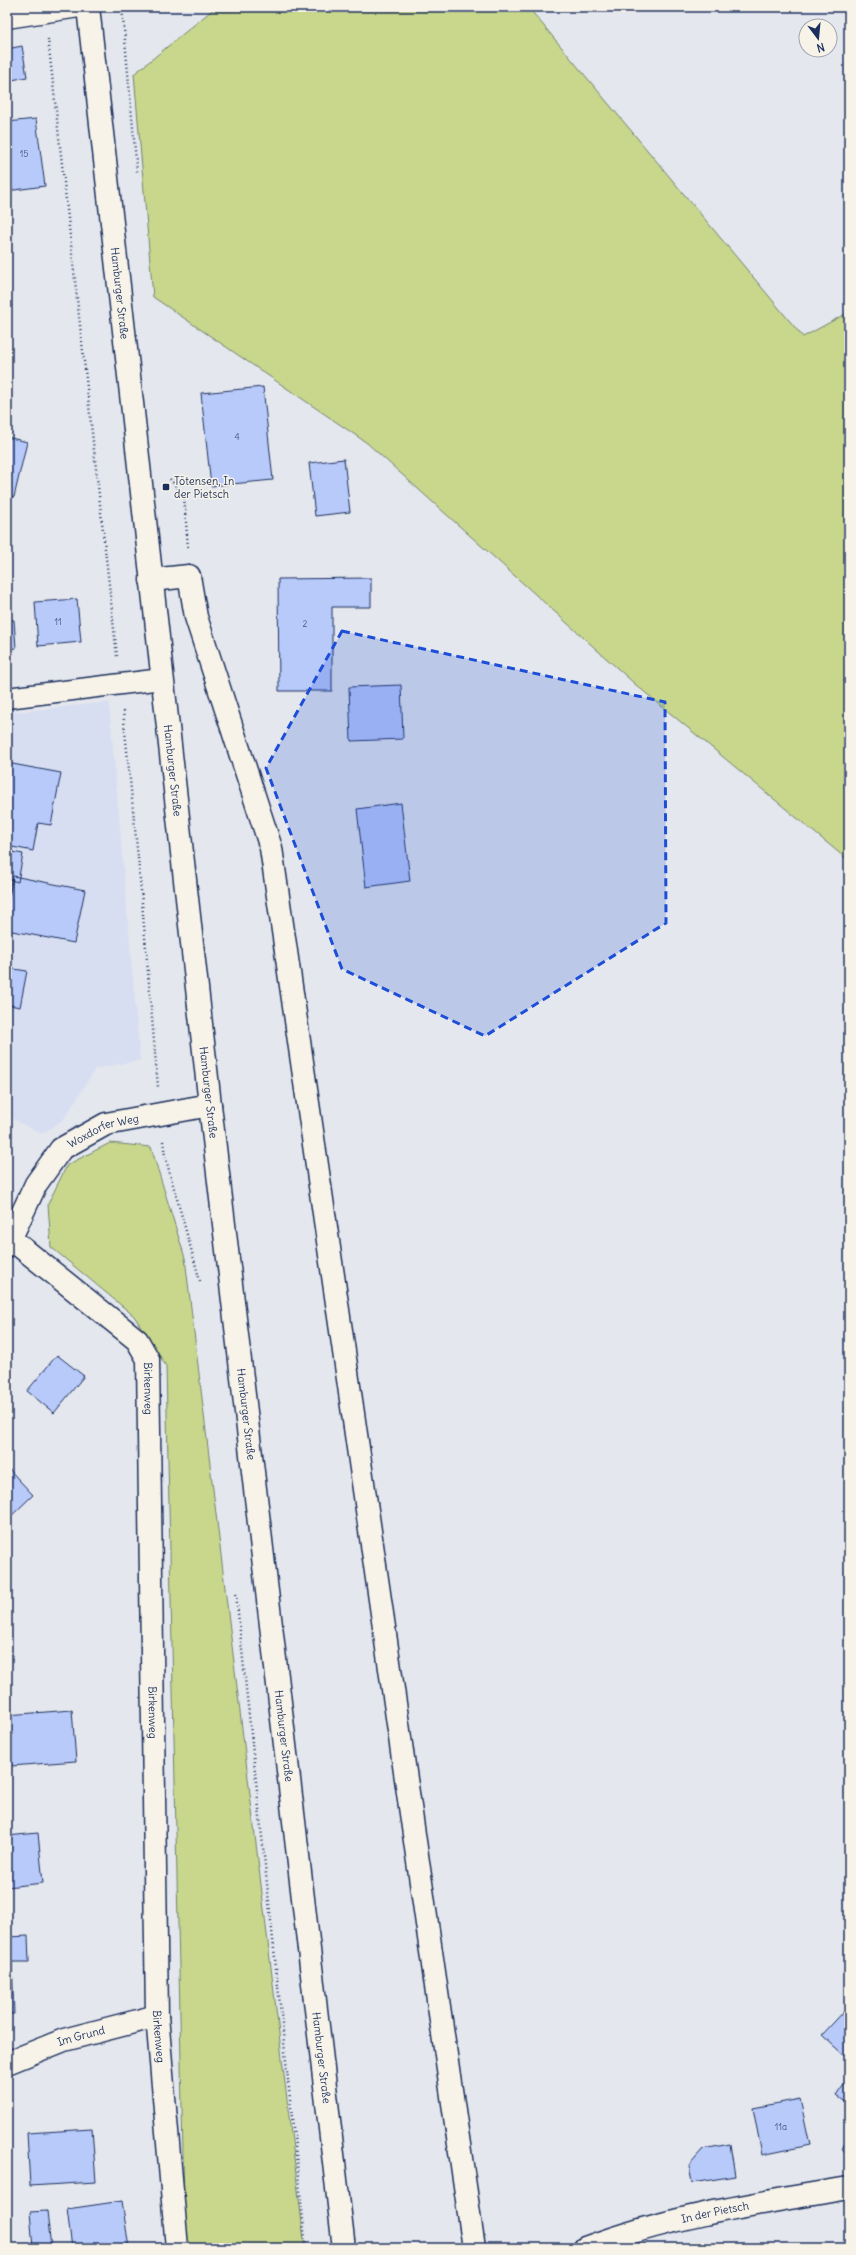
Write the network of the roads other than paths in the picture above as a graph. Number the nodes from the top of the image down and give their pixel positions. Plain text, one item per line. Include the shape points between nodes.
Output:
1 (79, 7) edge
2 (88, 7) edge
3 (7, 18) edge
4 (152, 580) junction
5 (162, 679) junction
6 (7, 698) edge
7 (210, 1105) junction
8 (9, 1243) edge
9 (157, 2016) junction
10 (7, 2063) edge
11 (849, 2188) edge
12 (177, 2248) edge
13 (344, 2248) edge
14 (474, 2248) edge
15 (585, 2248) edge

1 - 3 lane
2 - 4 street, Hamburger Straße
4 - 5 street, Hamburger Straße
4 - 14 street via 189,576 196,617 271,848
5 - 6 lane
5 - 7 street, Hamburger Straße
7 - 8 street, Woxdorfer Weg via 106,1124 61,1149 36,1184
7 - 13 street, Hamburger Straße
8 - 9 street, Birkenweg via 137,1340 148,1359
9 - 10 street, Im Grund via 64,2040
9 - 12 street, Birkenweg
11 - 15 street, In der Pietsch via 700,2214 628,2232

